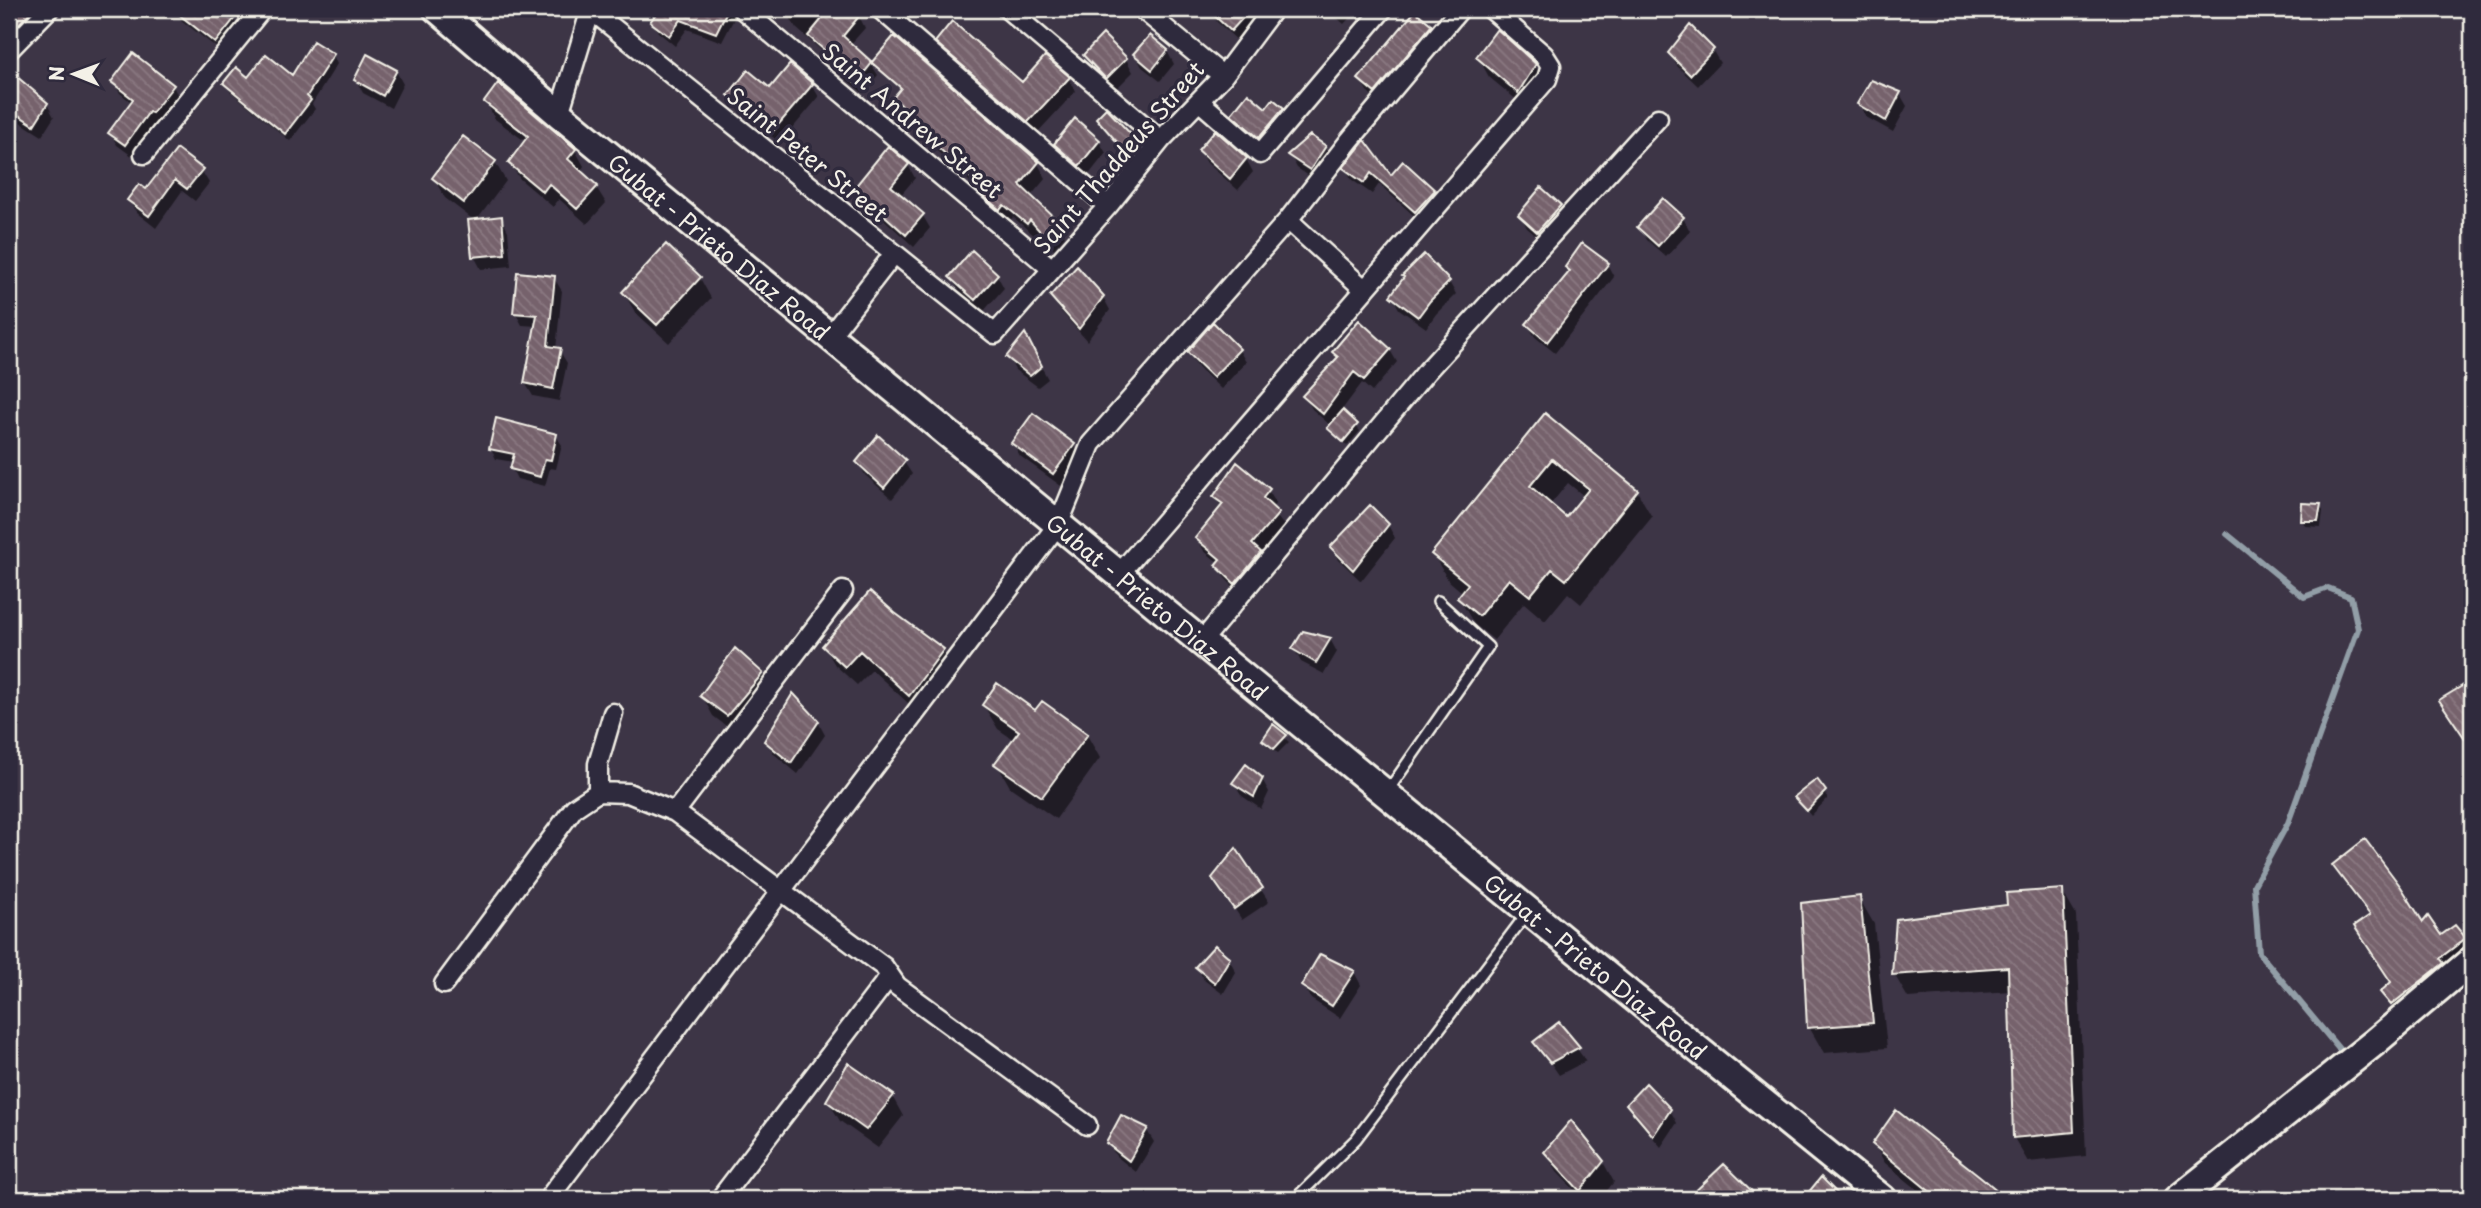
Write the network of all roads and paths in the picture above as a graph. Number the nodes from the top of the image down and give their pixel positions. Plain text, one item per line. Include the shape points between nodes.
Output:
1 (49, 9) edge
2 (262, 9) edge
3 (437, 9) edge
4 (591, 9) edge
5 (742, 9) edge
6 (880, 9) edge
7 (1007, 9) edge
8 (1142, 9) edge
9 (1383, 9) edge
10 (1460, 9) edge
11 (1491, 9) edge
12 (1271, 10) edge
13 (9, 50) edge
14 (1223, 76) junction
15 (1199, 101) junction
16 (559, 114) junction
17 (1658, 118) dead end
18 (1161, 140) junction
19 (144, 154) dead end
20 (1108, 206) junction
21 (1288, 220) junction
22 (893, 255) junction
23 (1052, 270) junction
24 (1365, 290) junction
25 (995, 334) joint
26 (830, 337) junction
27 (1059, 523) junction
28 (1120, 573) junction
29 (843, 591) dead end
30 (1438, 601) dead end
31 (1202, 640) junction
32 (613, 712) dead end
33 (598, 792) junction
34 (1387, 793) junction
35 (676, 812) junction
36 (781, 892) junction
37 (1529, 911) junction
38 (2472, 960) edge
39 (889, 977) junction
40 (444, 984) dead end
41 (1087, 1125) dead end
42 (552, 1199) edge
43 (720, 1199) edge
44 (1295, 1199) edge
45 (1883, 1199) edge
46 (2178, 1199) edge

1 - 13 street
2 - 19 street
3 - 16 main road, Gubat - Prieto Diaz Road
4 - 16 street
4 - 22 street, Saint Peter Street
5 - 23 street, Saint Andrew Street
6 - 20 street
7 - 18 street
8 - 14 street
9 - 15 street via 1260,154
10 - 21 street
11 - 24 street via 1544,55 1551,66 1547,79
12 - 14 street, Saint Thaddeus Street
14 - 15 street, Saint Thaddeus Street
15 - 18 street, Saint Thaddeus Street
16 - 26 main road, Gubat - Prieto Diaz Road
17 - 31 street via 1427,371
18 - 20 street, Saint Thaddeus Street
20 - 23 street, Saint Thaddeus Street
21 - 24 street
21 - 27 street via 1091,444
22 - 25 street, Saint Peter Street
22 - 26 street
23 - 25 street, Saint Thaddeus Street
24 - 28 street
26 - 27 main road, Gubat - Prieto Diaz Road
27 - 28 main road, Gubat - Prieto Diaz Road
27 - 36 street
28 - 31 main road, Gubat - Prieto Diaz Road
29 - 35 street
30 - 34 lane via 1488,647
31 - 34 main road, Gubat - Prieto Diaz Road
32 - 33 street via 598,764
33 - 35 street via 628,793
33 - 40 street via 574,808
34 - 37 main road, Gubat - Prieto Diaz Road
35 - 36 street
36 - 39 street via 884,967
36 - 42 street
37 - 44 lane via 1356,1139
37 - 45 main road, Gubat - Prieto Diaz Road
38 - 46 main road
39 - 41 street
39 - 43 street

